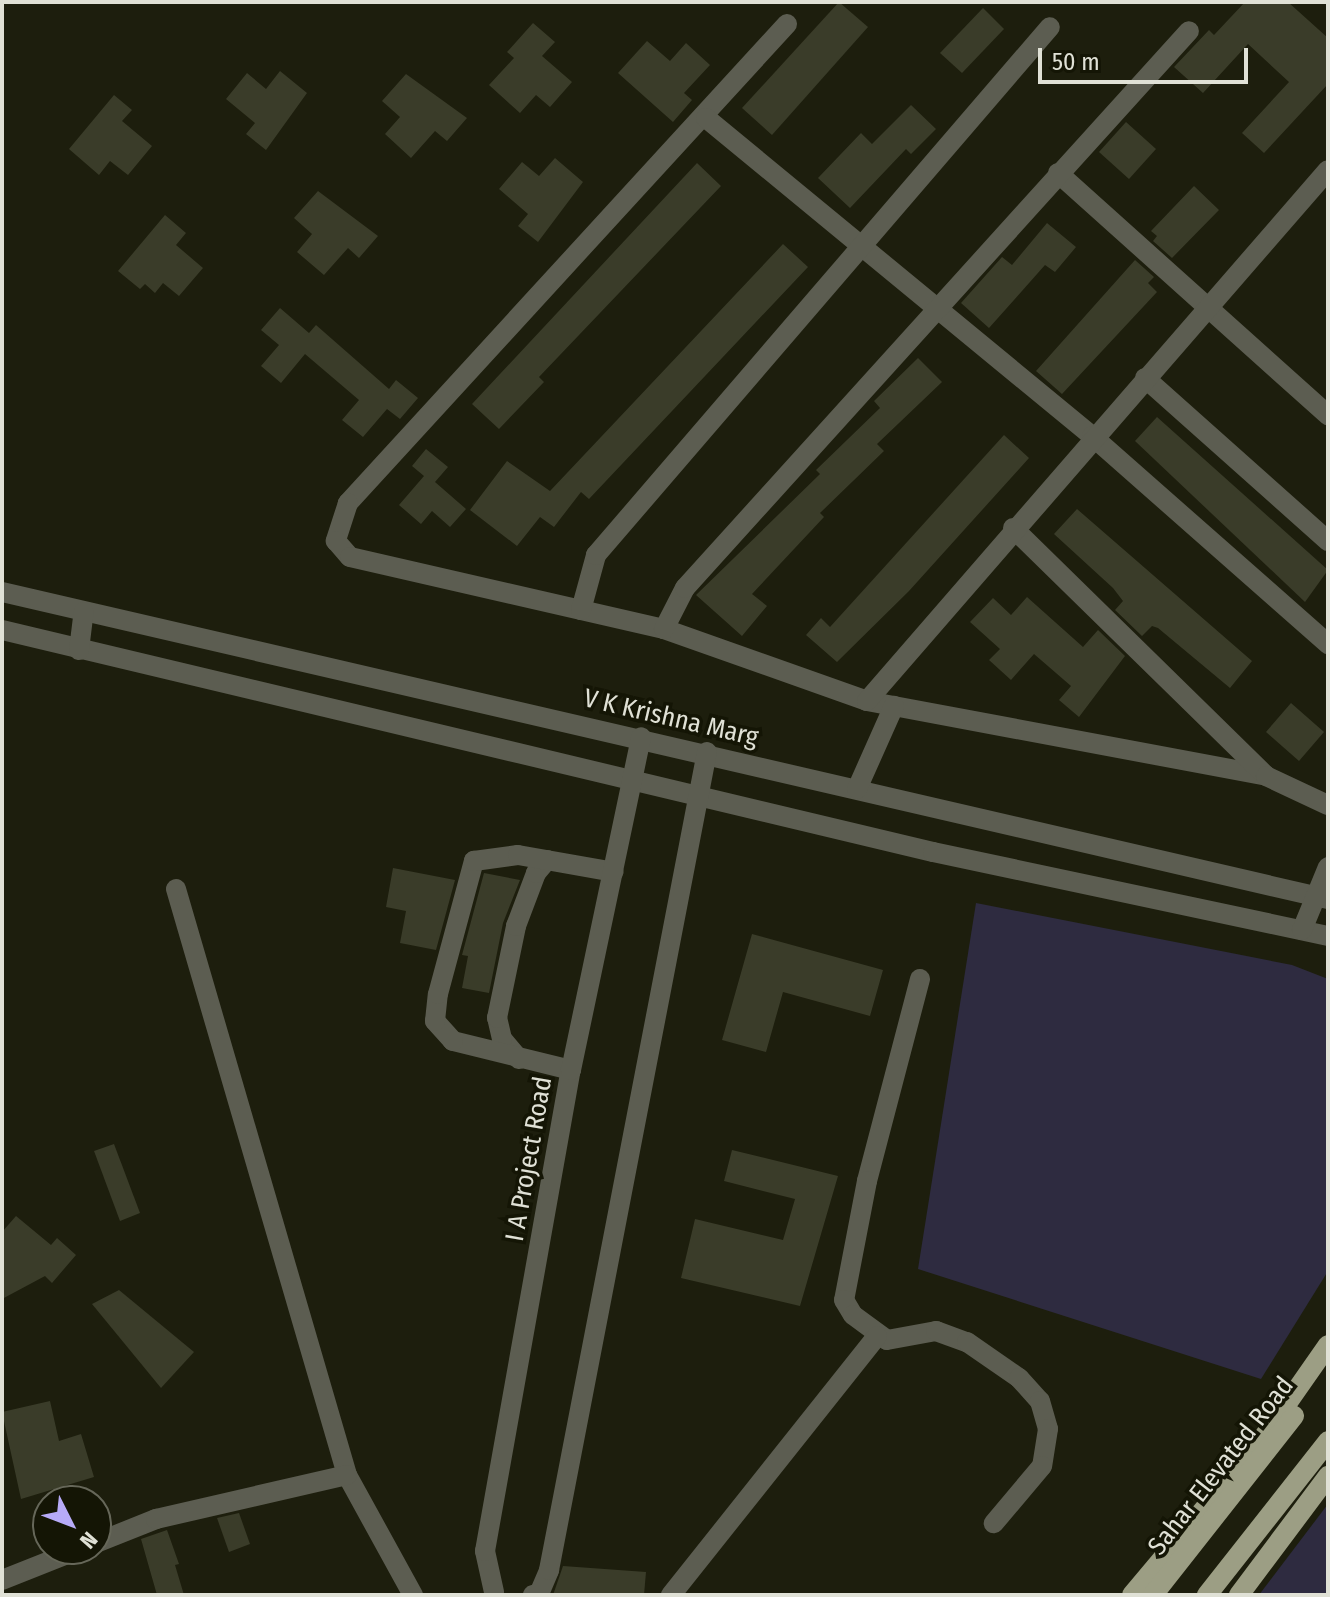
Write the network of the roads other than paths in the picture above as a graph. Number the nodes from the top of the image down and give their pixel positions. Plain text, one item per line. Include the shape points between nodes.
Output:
1 (787, 24) dead end
2 (1050, 27) dead end
3 (1189, 31) dead end
4 (706, 118) junction
5 (1328, 170) edge
6 (1058, 173) junction
7 (860, 244) junction
8 (935, 307) junction
9 (1207, 311) junction
10 (1145, 378) junction
11 (1328, 415) edge
12 (1092, 436) junction
13 (1013, 528) junction
14 (1328, 541) edge
15 (2, 592) edge
16 (581, 610) junction
17 (84, 612) junction
18 (664, 629) junction
19 (2, 630) edge
20 (1328, 644) edge
21 (79, 650) junction
22 (867, 701) junction
23 (894, 706) junction
24 (641, 737) junction
25 (707, 752) junction
26 (1266, 776) junction
27 (633, 781) junction
28 (857, 789) junction
29 (698, 796) junction
30 (1328, 805) edge
31 (547, 860) junction
32 (1328, 867) edge
33 (614, 872) junction
34 (176, 889) dead end
35 (1321, 898) edge
36 (1302, 930) junction
37 (1328, 936) edge
38 (920, 979) dead end
39 (524, 1060) junction
40 (571, 1070) junction
41 (877, 1336) junction
42 (1328, 1345) edge
43 (1328, 1367) edge
44 (1328, 1441) edge
45 (347, 1475) junction
46 (1328, 1476) edge
47 (994, 1523) dead end
48 (112, 1537) edge
49 (40, 1565) edge
50 (2, 1580) edge
51 (495, 1594) edge
52 (413, 1595) edge
53 (537, 1595) edge
54 (671, 1595) edge
55 (1132, 1595) edge
56 (1153, 1595) edge
57 (1207, 1595) edge
58 (1239, 1595) edge

1 - 4 street
2 - 7 street
3 - 6 street
4 - 7 street
4 - 16 street via 348,503 336,541 350,557
5 - 9 street
6 - 8 street
6 - 9 street
7 - 8 street
7 - 16 street via 596,555
8 - 12 street
8 - 18 street via 685,588
9 - 10 street
9 - 11 street
10 - 12 street
10 - 14 street
12 - 13 street
12 - 20 street
13 - 22 street
13 - 26 street
15 - 17 street, V K Krishna Marg
16 - 18 street
17 - 21 street
17 - 24 street, V K Krishna Marg
18 - 22 street
19 - 21 street
21 - 27 street
22 - 23 street
23 - 26 street
23 - 28 street
24 - 25 street, V K Krishna Marg
24 - 27 street, I A Project Road
25 - 28 street, V K Krishna Marg
25 - 29 street
26 - 30 street
27 - 29 street
27 - 33 street, I A Project Road
28 - 35 street, V K Krishna Marg
29 - 36 street
29 - 53 street via 549,1570
31 - 33 street
31 - 39 street via 536,873 516,926 497,1018 502,1039
31 - 39 street via 518,855 474,861 438,994 435,1021 443,1034 483,1052
32 - 35 street
33 - 40 street, I A Project Road
34 - 45 street
35 - 36 street
36 - 37 street
38 - 41 street via 867,1181 844,1300
39 - 40 street
40 - 51 street, I A Project Road via 485,1551
41 - 47 street via 887,1340 936,1331 967,1342 1019,1378 1040,1401 1048,1429 1042,1466
41 - 54 street
42 - 55 main road via 1258,1445
43 - 56 main road, Sahar Elevated Road via 1269,1454
44 - 57 main road
45 - 48 street via 156,1519
45 - 52 street
46 - 58 main road
49 - 50 street

